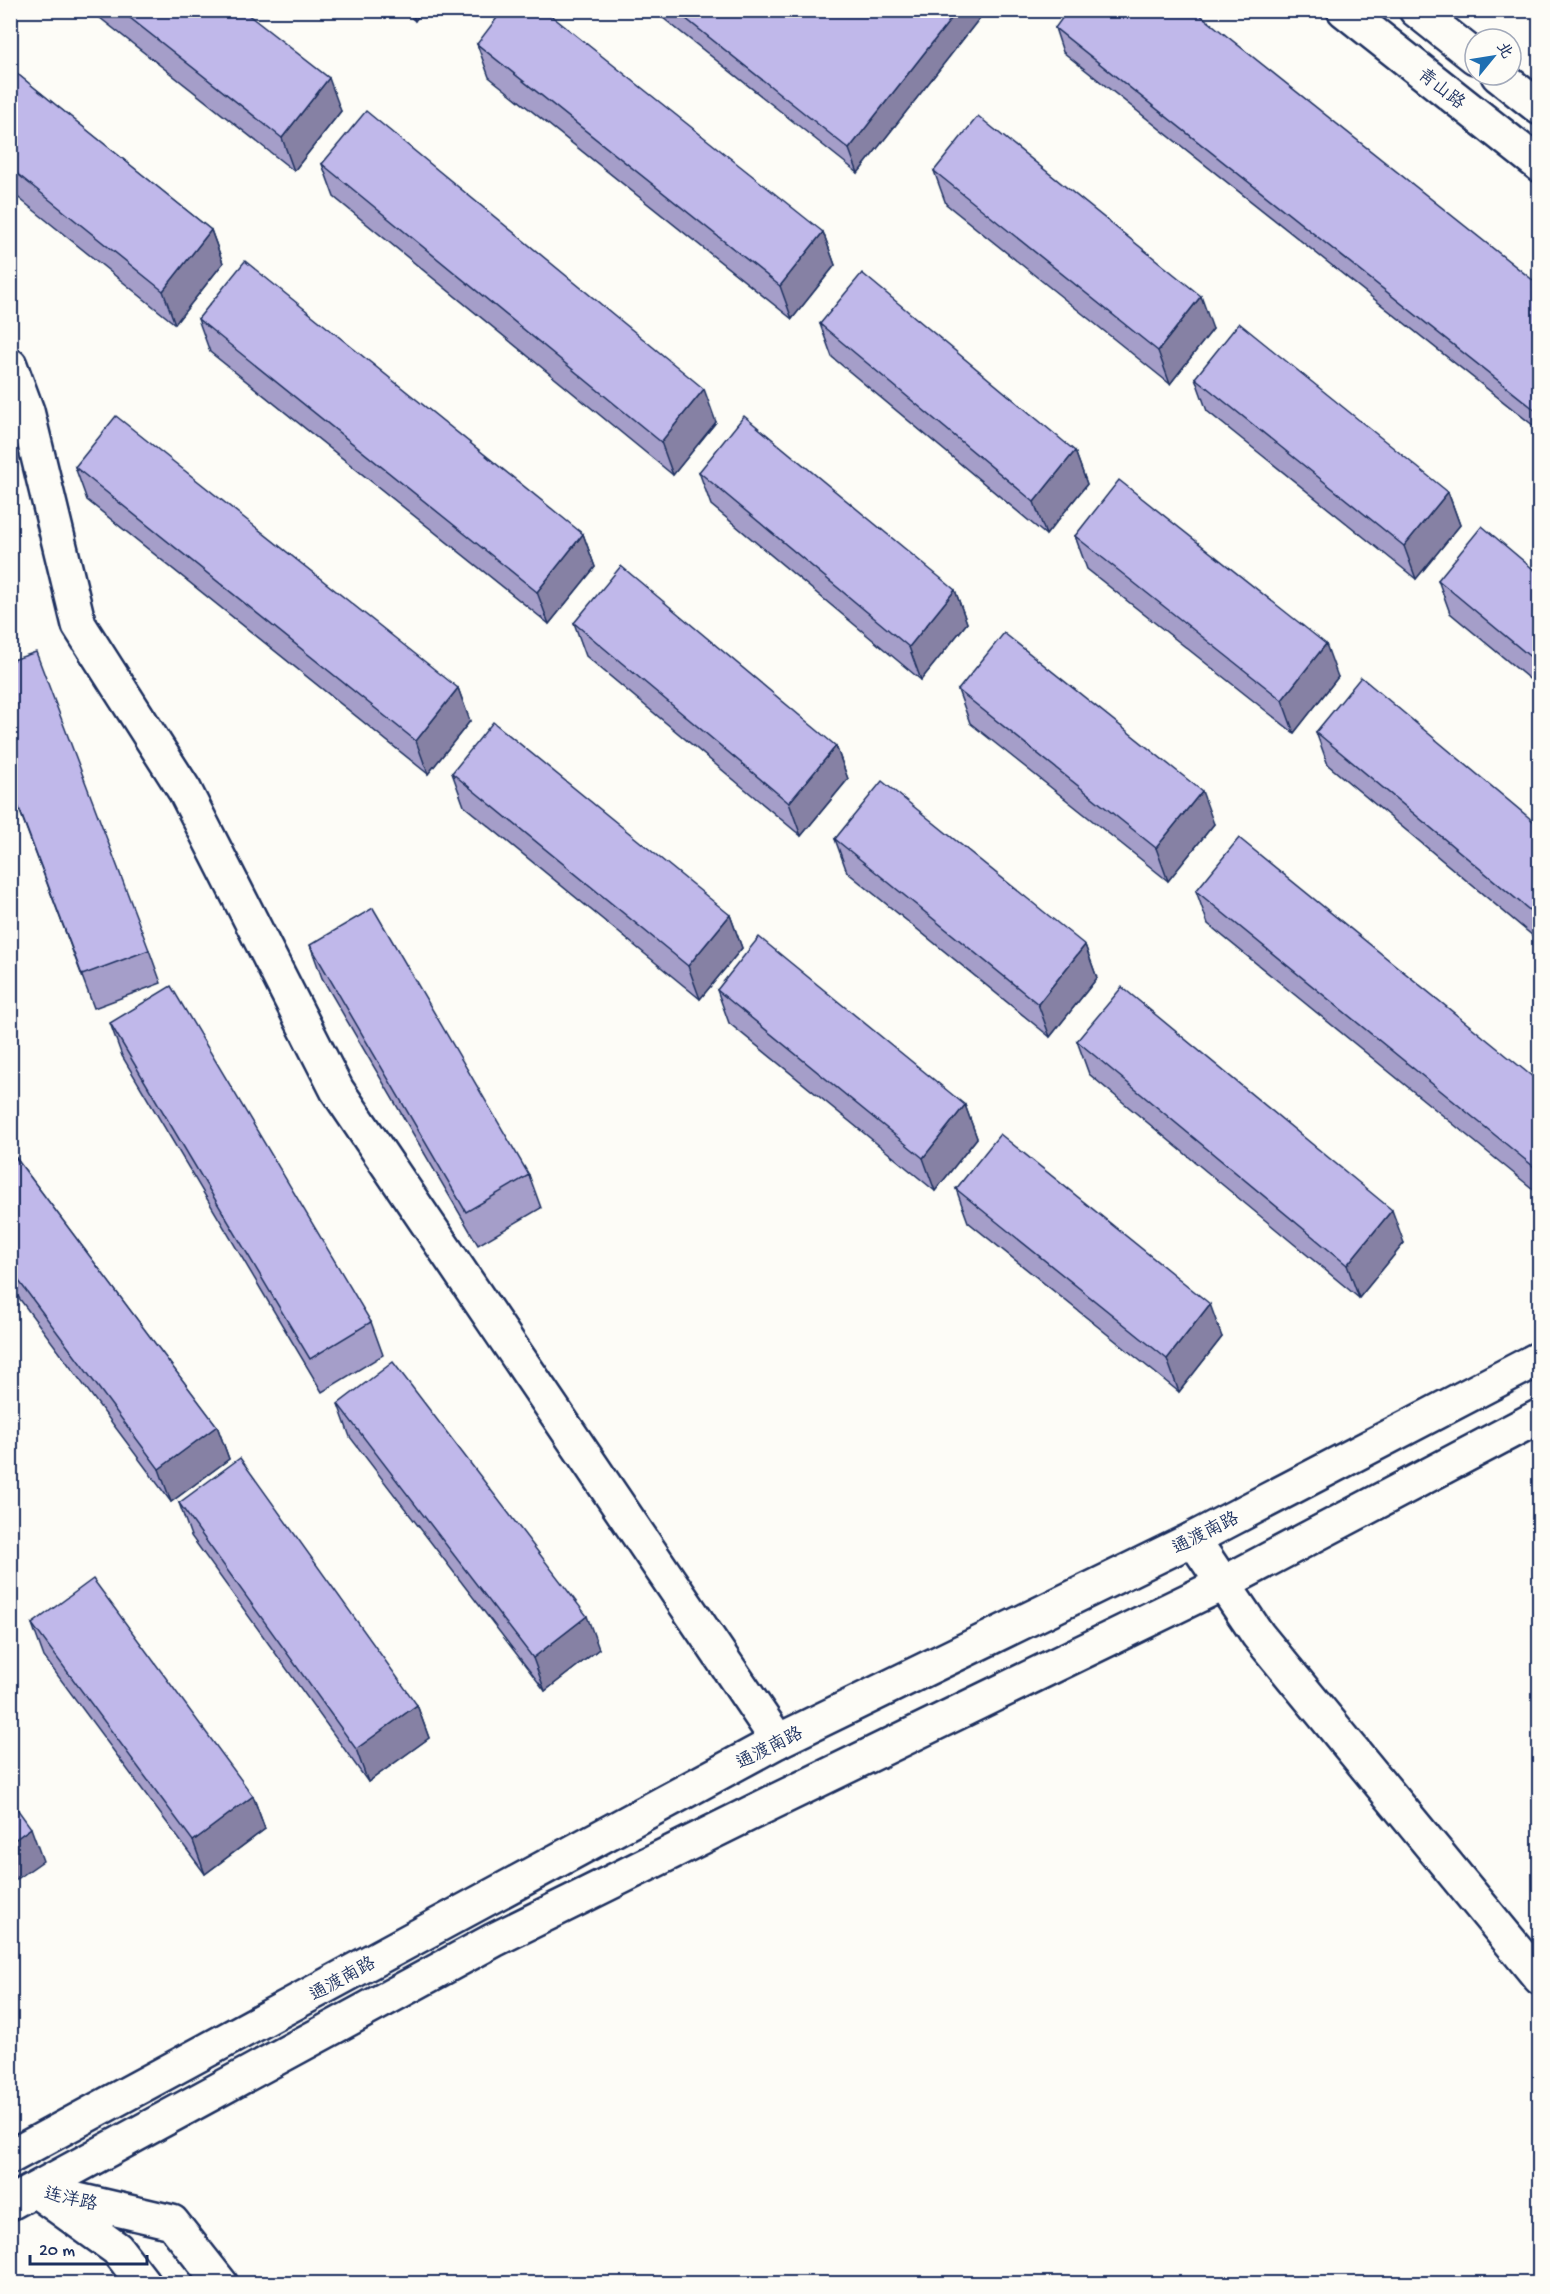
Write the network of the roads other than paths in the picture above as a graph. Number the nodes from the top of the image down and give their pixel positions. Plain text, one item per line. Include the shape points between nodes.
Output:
1 (1344, 10) edge
2 (1416, 10) edge
3 (1463, 47) edge
4 (1513, 87) edge
5 (1539, 108) edge
6 (1539, 165) edge
7 (10, 364) edge
8 (1539, 1358) edge
9 (1539, 1416) edge
10 (1193, 1539) junction
11 (1222, 1584) junction
12 (778, 1741) junction
13 (1539, 1978) edge
14 (12, 2153) edge
15 (23, 2196) edge
16 (144, 2283) edge
17 (221, 2283) edge

1 - 6 main road, 青山路
2 - 3 main road
4 - 5 main road
7 - 12 main road via 27,411 79,625 185,791 337,1090
8 - 10 main road, 通渡南路
9 - 11 main road
10 - 11 main road
10 - 12 main road, 通渡南路
11 - 13 main road via 1258,1635
11 - 15 main road via 495,1940
12 - 14 main road, 通渡南路
14 - 15 main road
15 - 16 main road, 连洋路 via 117,2249
15 - 17 main road, 连洋路 via 172,2222

